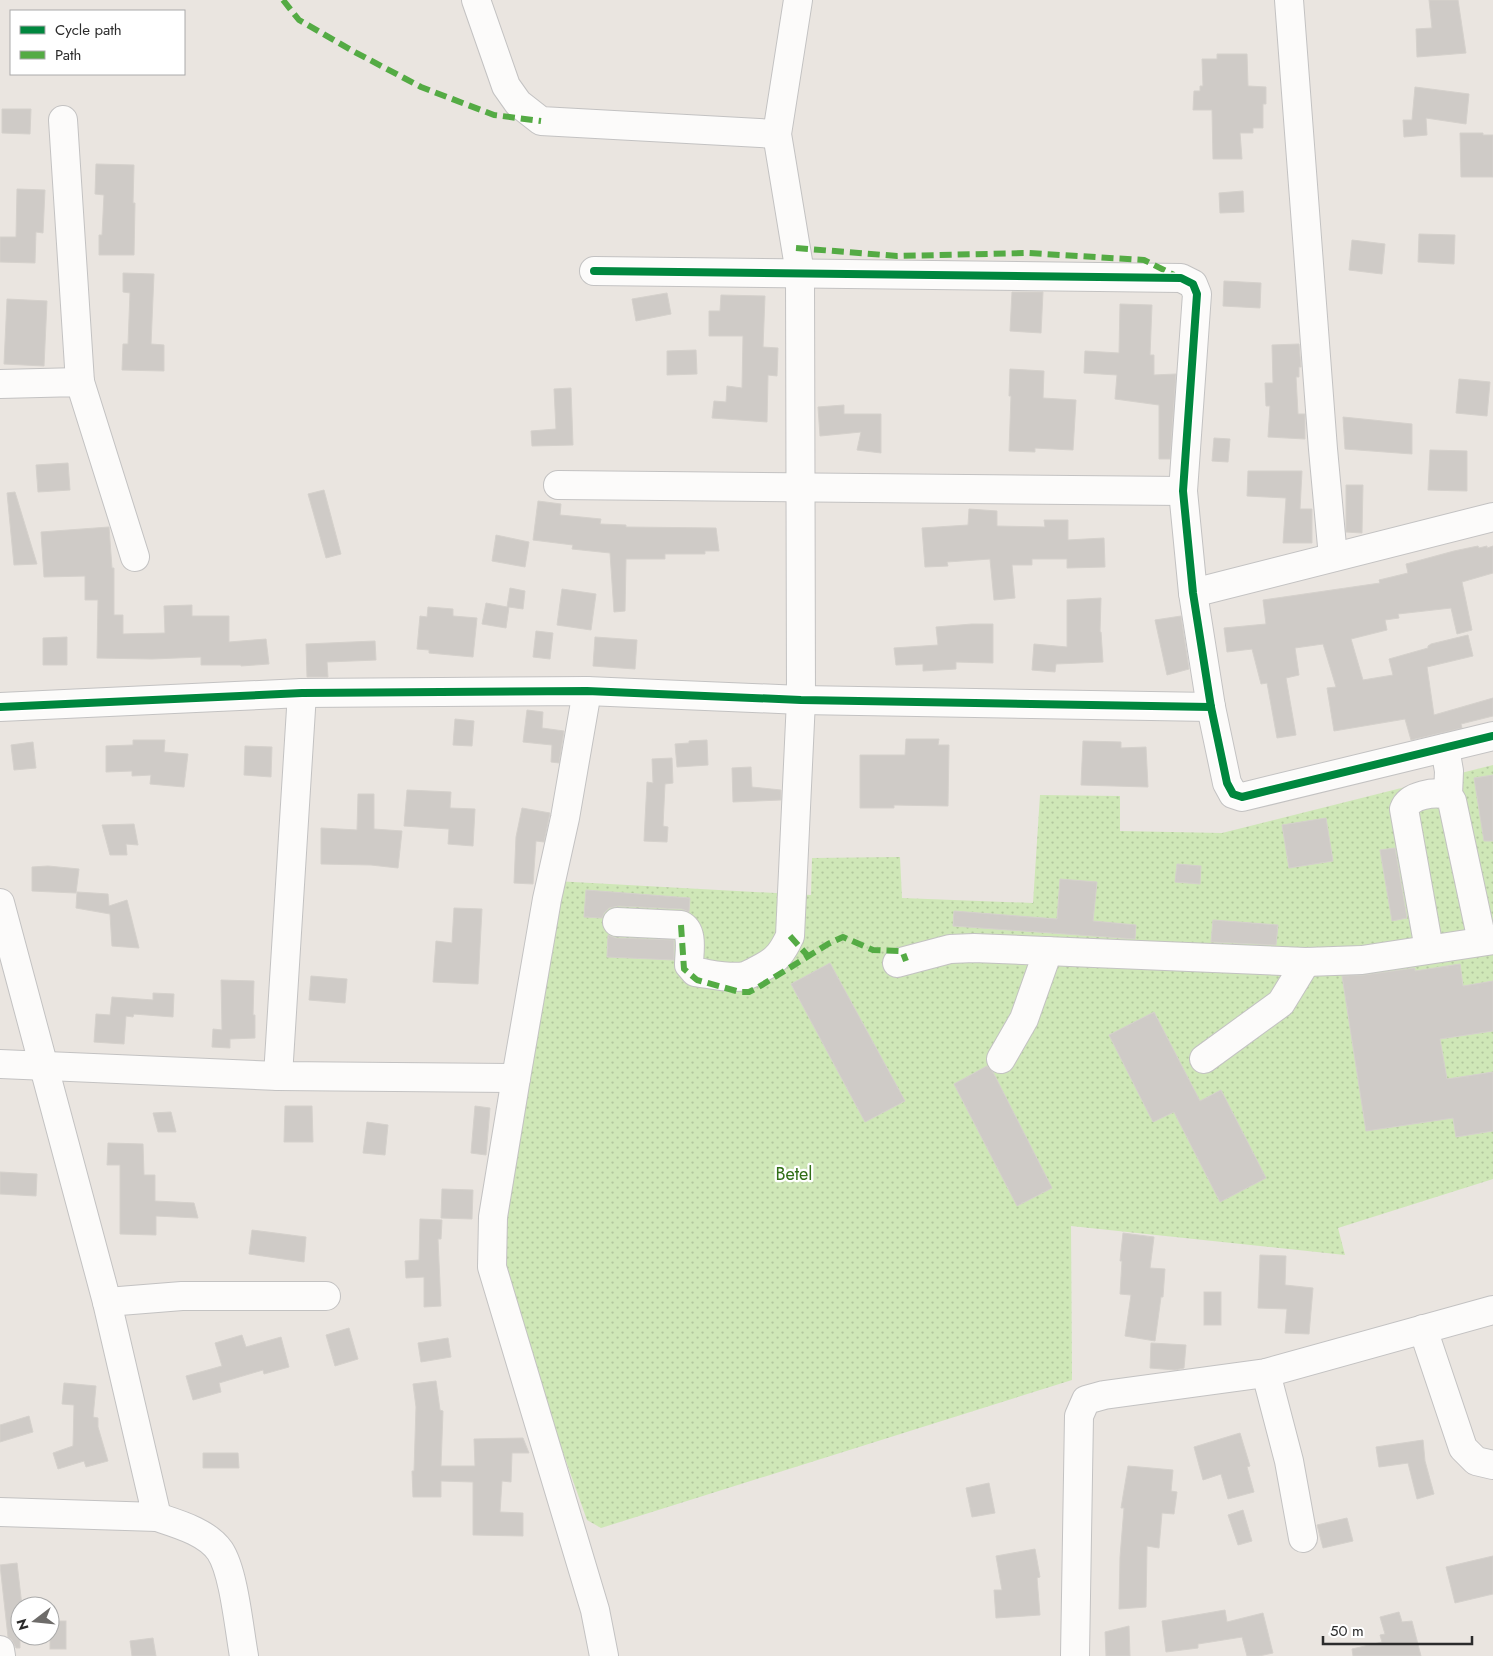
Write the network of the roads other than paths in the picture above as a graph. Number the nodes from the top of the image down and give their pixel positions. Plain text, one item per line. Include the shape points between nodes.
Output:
1 (476, 0) edge
2 (798, 0) edge
3 (1289, 0) edge
4 (63, 120) dead end
5 (777, 134) junction
6 (594, 271) dead end
7 (800, 273) junction
8 (80, 382) junction
9 (0, 384) edge
10 (558, 485) dead end
11 (801, 486) junction
12 (1183, 491) junction
13 (1493, 517) edge
14 (135, 556) dead end
15 (1333, 557) junction
16 (1193, 593) junction
17 (587, 691) junction
18 (302, 693) junction
19 (801, 700) junction
20 (0, 707) edge
21 (1210, 707) junction
22 (1493, 736) edge
23 (1445, 748) junction
24 (1448, 795) junction
25 (0, 902) edge
26 (617, 922) dead end
27 (1488, 940) edge
28 (1429, 949) junction
29 (1048, 951) junction
30 (1306, 962) junction
31 (897, 963) dead end
32 (1000, 1059) dead end
33 (1204, 1059) dead end
34 (0, 1064) edge
35 (44, 1065) junction
36 (278, 1076) junction
37 (516, 1078) junction
38 (326, 1296) dead end
39 (108, 1302) junction
40 (1493, 1310) edge
41 (1423, 1329) junction
42 (1266, 1372) junction
43 (1493, 1465) edge
44 (0, 1512) edge
45 (157, 1517) junction
46 (1303, 1538) dead end
47 (0, 1650) edge
48 (1, 1656) edge
49 (244, 1656) edge
50 (604, 1656) edge
51 (1075, 1656) edge

1 - 5 street via 506,86 518,103 541,121
2 - 5 street
3 - 15 street
4 - 8 street
5 - 7 street
6 - 7 street
7 - 11 street
7 - 12 street via 1181,278 1194,284 1198,294
8 - 9 street
8 - 14 street
10 - 11 street
11 - 12 street
11 - 19 street
12 - 16 street
13 - 15 street
15 - 16 street
16 - 21 street
17 - 18 street
17 - 19 street
17 - 37 street
18 - 20 street
18 - 36 street
19 - 21 street
19 - 26 street via 790,936 784,950 747,976 695,972 689,965 689,932 686,927
21 - 23 street via 1227,783 1233,794 1242,797
22 - 23 street
23 - 24 street via 1449,771
24 - 27 street
24 - 28 street via 1440,792 1412,799 1404,809
25 - 35 street
27 - 28 street
28 - 30 street via 1362,960
29 - 30 street
29 - 31 street via 966,948
29 - 32 street via 1024,1019
30 - 33 street via 1281,1003
34 - 35 street
35 - 36 street
35 - 39 street
36 - 37 street
37 - 50 street via 493,1217 492,1267 595,1610
38 - 39 street via 182,1296
39 - 45 street
40 - 41 street
41 - 42 street
41 - 43 street via 1463,1448 1476,1461
42 - 46 street via 1289,1461
42 - 51 street via 1104,1394 1086,1400 1079,1416
44 - 45 street
45 - 49 street via 204,1537 219,1550 228,1567
47 - 48 street

